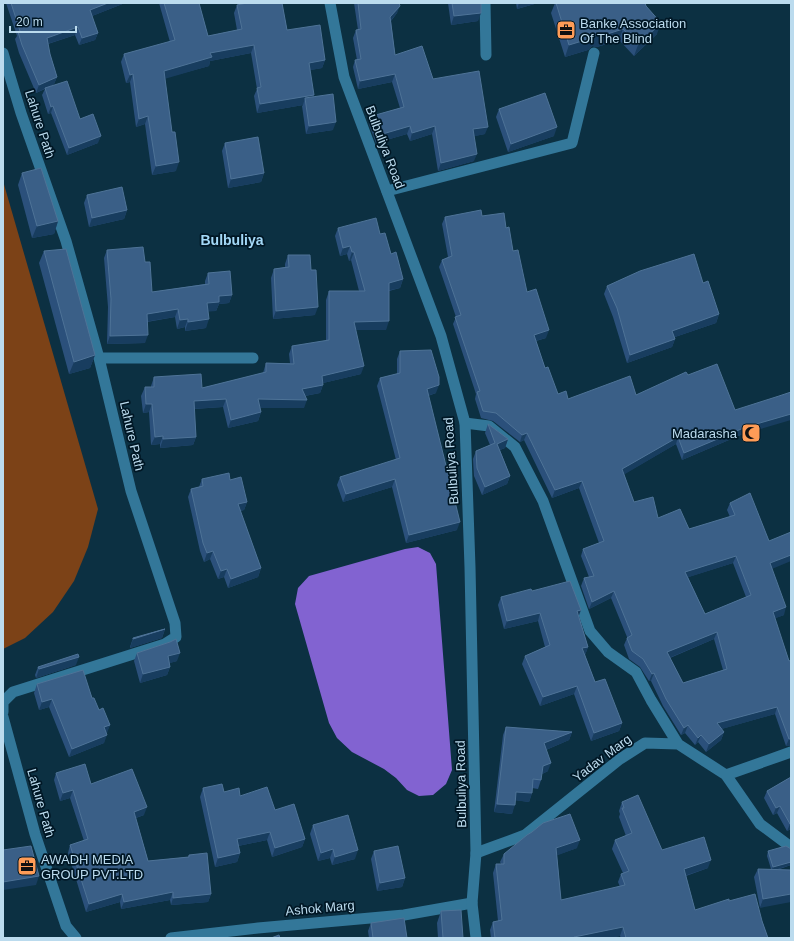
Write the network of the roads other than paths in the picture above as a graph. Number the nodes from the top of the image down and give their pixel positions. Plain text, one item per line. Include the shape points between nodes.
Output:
1 (330, 3) edge
2 (485, 3) edge
3 (3, 53) edge
4 (594, 53) dead end
5 (486, 55) dead end
6 (387, 191) junction
7 (99, 358) junction
8 (253, 358) dead end
9 (465, 423) junction
10 (3, 712) edge
11 (3, 717) edge
12 (678, 744) junction
13 (791, 752) edge
14 (726, 775) junction
15 (791, 847) edge
16 (476, 853) junction
17 (472, 903) junction
18 (76, 938) edge
19 (171, 938) edge
20 (476, 938) edge

1 - 6 street, Bulbuliya Road via 344,77
2 - 5 street
3 - 7 street, Lahure Path via 66,242
4 - 6 street via 572,143
6 - 9 street, Bulbuliya Road via 441,336
7 - 8 street
7 - 10 street, Lahure Path via 131,492 175,623 176,637 165,644 12,692 3,702
9 - 12 street via 489,426 515,447 543,500 590,631 608,652 636,672
9 - 16 street, Bulbuliya Road
11 - 18 street, Lahure Path via 35,834 66,926
12 - 14 street
12 - 16 street, Yadav Marg via 645,743 620,759 525,835
13 - 14 street
14 - 15 street via 760,824
16 - 17 street, Bulbuliya Road
17 - 19 street, Ashok Marg via 404,915
17 - 20 street, Bulbuliya Road

